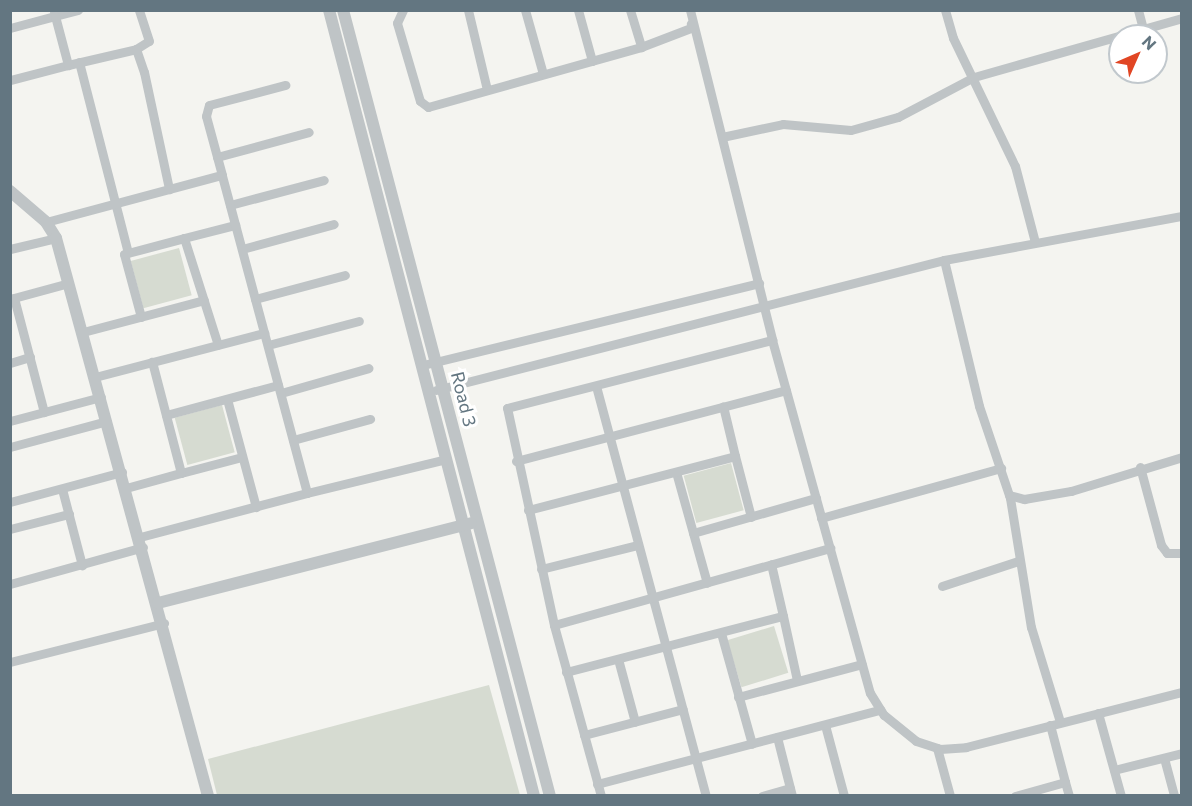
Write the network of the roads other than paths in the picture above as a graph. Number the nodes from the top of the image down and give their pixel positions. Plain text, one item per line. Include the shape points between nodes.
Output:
1 (78, 10) edge
2 (139, 10) edge
3 (329, 10) edge
4 (343, 10) edge
5 (403, 10) edge
6 (468, 10) edge
7 (525, 10) edge
8 (578, 10) edge
9 (630, 10) edge
10 (688, 10) edge
11 (945, 10) edge
12 (55, 13) edge
13 (1182, 18) edge
14 (1159, 24) edge
15 (693, 27) junction
16 (10, 28) edge
17 (1108, 38) edge
18 (641, 46) junction
19 (136, 50) junction
20 (592, 61) junction
21 (79, 62) junction
22 (68, 65) junction
23 (543, 74) junction
24 (974, 77) junction
25 (10, 80) edge
26 (285, 86) dead end
27 (487, 90) junction
28 (309, 132) dead end
29 (722, 137) junction
30 (217, 157) junction
31 (222, 175) junction
32 (324, 180) dead end
33 (169, 189) junction
34 (10, 191) edge
35 (116, 203) junction
36 (230, 205) junction
37 (1182, 216) edge
38 (46, 222) junction
39 (334, 224) dead end
40 (235, 225) junction
41 (56, 238) junction
42 (184, 238) junction
43 (1035, 242) junction
44 (10, 249) edge
45 (242, 249) junction
46 (128, 253) junction
47 (944, 260) junction
48 (345, 275) dead end
49 (69, 283) junction
50 (759, 283) junction
51 (12, 298) edge
52 (255, 299) junction
53 (204, 300) junction
54 (764, 307) junction
55 (141, 317) junction
56 (359, 321) dead end
57 (83, 332) junction
58 (264, 333) junction
59 (772, 340) junction
60 (218, 345) junction
61 (268, 345) junction
62 (30, 357) junction
63 (152, 362) junction
64 (10, 363) edge
65 (437, 363) junction
66 (423, 365) junction
67 (369, 368) dead end
68 (95, 377) junction
69 (596, 386) junction
70 (442, 388) junction
71 (279, 389) junction
72 (786, 390) junction
73 (428, 392) junction
74 (101, 397) junction
75 (226, 399) junction
76 (723, 406) junction
77 (44, 412) junction
78 (166, 415) junction
79 (370, 419) dead end
80 (10, 421) edge
81 (107, 421) junction
82 (609, 435) junction
83 (293, 440) junction
84 (10, 447) edge
85 (735, 456) junction
86 (242, 457) junction
87 (1182, 457) edge
88 (446, 459) junction
89 (516, 461) junction
90 (1001, 468) junction
91 (1140, 468) junction
92 (122, 472) junction
93 (676, 472) junction
94 (181, 473) junction
95 (623, 487) junction
96 (62, 489) junction
97 (126, 489) junction
98 (307, 493) junction
99 (1009, 495) junction
100 (816, 498) junction
101 (10, 502) edge
102 (256, 507) junction
103 (528, 510) junction
104 (69, 514) junction
105 (752, 516) junction
106 (821, 518) junction
107 (477, 522) junction
108 (463, 525) junction
109 (10, 529) edge
110 (693, 533) junction
111 (141, 542) junction
112 (639, 545) junction
113 (830, 548) junction
114 (1182, 553) edge
115 (1018, 561) junction
116 (771, 564) junction
117 (82, 565) junction
118 (542, 569) junction
119 (707, 583) junction
120 (10, 584) edge
121 (942, 586) dead end
122 (653, 598) junction
123 (158, 603) junction
124 (783, 616) junction
125 (164, 623) junction
126 (554, 625) junction
127 (721, 633) junction
128 (666, 646) junction
129 (618, 659) junction
130 (10, 662) edge
131 (862, 664) junction
132 (566, 672) junction
133 (797, 680) junction
134 (1182, 692) edge
135 (738, 697) junction
136 (683, 709) junction
137 (880, 710) junction
138 (1098, 713) junction
139 (635, 722) junction
140 (1060, 722) junction
141 (825, 725) junction
142 (1050, 725) junction
143 (585, 735) junction
144 (777, 737) junction
145 (752, 744) junction
146 (937, 747) junction
147 (1182, 753) edge
148 (696, 758) junction
149 (1164, 758) junction
150 (1114, 770) junction
151 (1065, 782) junction
152 (597, 784) junction
153 (791, 792) edge
154 (208, 795) edge
155 (534, 795) edge
156 (550, 795) edge
157 (601, 795) edge
158 (706, 795) edge
159 (762, 795) edge
160 (844, 795) edge
161 (950, 795) edge
162 (1015, 795) edge
163 (1069, 795) edge
164 (1120, 795) edge
165 (1174, 795) edge

1 - 12 street
2 - 19 street via 149,41
3 - 66 street, Road 3
4 - 65 street, Road 3
5 - 27 street via 397,23 424,105 433,106
6 - 27 street
7 - 23 street
8 - 20 street
9 - 18 street
10 - 15 street
11 - 24 street via 953,38
12 - 16 street
12 - 22 street
13 - 14 street
15 - 18 street
15 - 29 street
17 - 24 street
18 - 20 street
19 - 21 street
19 - 33 street
20 - 23 street
21 - 22 street
21 - 35 street
22 - 25 street
23 - 27 street
24 - 29 street via 898,117 851,130 783,124
24 - 43 street via 1015,166
26 - 30 street via 209,105 206,116
28 - 30 street
29 - 50 street
30 - 31 street
31 - 33 street
31 - 36 street
32 - 36 street
33 - 35 street
34 - 38 street
35 - 38 street
35 - 46 street
36 - 40 street
37 - 43 street
38 - 41 street
39 - 45 street
40 - 42 street
40 - 45 street
41 - 44 street
41 - 49 street
42 - 46 street
42 - 53 street
43 - 47 street
45 - 52 street
46 - 55 street via 124,254
47 - 54 street
47 - 90 street via 979,406
48 - 52 street
49 - 51 street
49 - 57 street
50 - 54 street
50 - 65 street
51 - 62 street
52 - 58 street
53 - 55 street
53 - 60 street
54 - 59 street
54 - 70 street
55 - 57 street
56 - 61 street
57 - 68 street
58 - 60 street
58 - 61 street
59 - 69 street
59 - 72 street
60 - 63 street
61 - 71 street
62 - 64 street
62 - 77 street
63 - 68 street
63 - 78 street
65 - 66 street
65 - 70 street, Road 3
66 - 73 street, Road 3
67 - 71 street
68 - 74 street
69 - 82 street
69 - 89 street via 507,408
70 - 73 street
70 - 107 street, Road 3
71 - 75 street
71 - 83 street
72 - 76 street
72 - 100 street
73 - 88 street, Road 3
74 - 77 street
74 - 81 street
75 - 78 street
75 - 86 street
76 - 82 street
76 - 85 street
77 - 80 street
78 - 94 street
79 - 83 street
81 - 84 street
81 - 92 street
82 - 89 street
82 - 95 street
83 - 98 street
85 - 93 street
85 - 105 street
86 - 94 street
86 - 102 street
87 - 91 street
88 - 98 street
88 - 108 street, Road 3
89 - 103 street
90 - 99 street
90 - 106 street
91 - 99 street via 1071,490 1024,498
91 - 114 street via 1161,545 1167,552
92 - 96 street
92 - 97 street
93 - 95 street
93 - 110 street
94 - 97 street
95 - 103 street
95 - 112 street
96 - 101 street
96 - 104 street
97 - 111 street
98 - 102 street
99 - 115 street
100 - 105 street
100 - 106 street
102 - 111 street
103 - 118 street
104 - 109 street
104 - 117 street
105 - 110 street
106 - 113 street
107 - 108 street
107 - 156 street, Road 3
108 - 123 street
108 - 155 street, Road 3
110 - 119 street
111 - 117 street
111 - 123 street
112 - 118 street
112 - 122 street
113 - 116 street
113 - 131 street
115 - 121 street
115 - 140 street via 1031,627
116 - 119 street
116 - 124 street
117 - 120 street
118 - 126 street
119 - 122 street
122 - 126 street
122 - 128 street
123 - 125 street
124 - 127 street
124 - 133 street
125 - 130 street
125 - 154 street
126 - 132 street
127 - 128 street
127 - 135 street
128 - 129 street
128 - 136 street
129 - 132 street
129 - 139 street
131 - 133 street
131 - 137 street via 870,693
132 - 143 street
133 - 135 street
134 - 138 street
135 - 145 street
136 - 139 street
136 - 148 street
137 - 141 street
137 - 146 street via 916,741
138 - 140 street
138 - 150 street
139 - 143 street
140 - 142 street
141 - 144 street
141 - 160 street
142 - 146 street via 966,747
142 - 151 street
143 - 152 street
144 - 145 street
144 - 153 street
145 - 148 street
146 - 161 street
147 - 149 street
148 - 152 street
148 - 158 street
149 - 150 street
149 - 165 street
150 - 164 street
151 - 162 street
151 - 163 street
152 - 157 street
153 - 159 street

